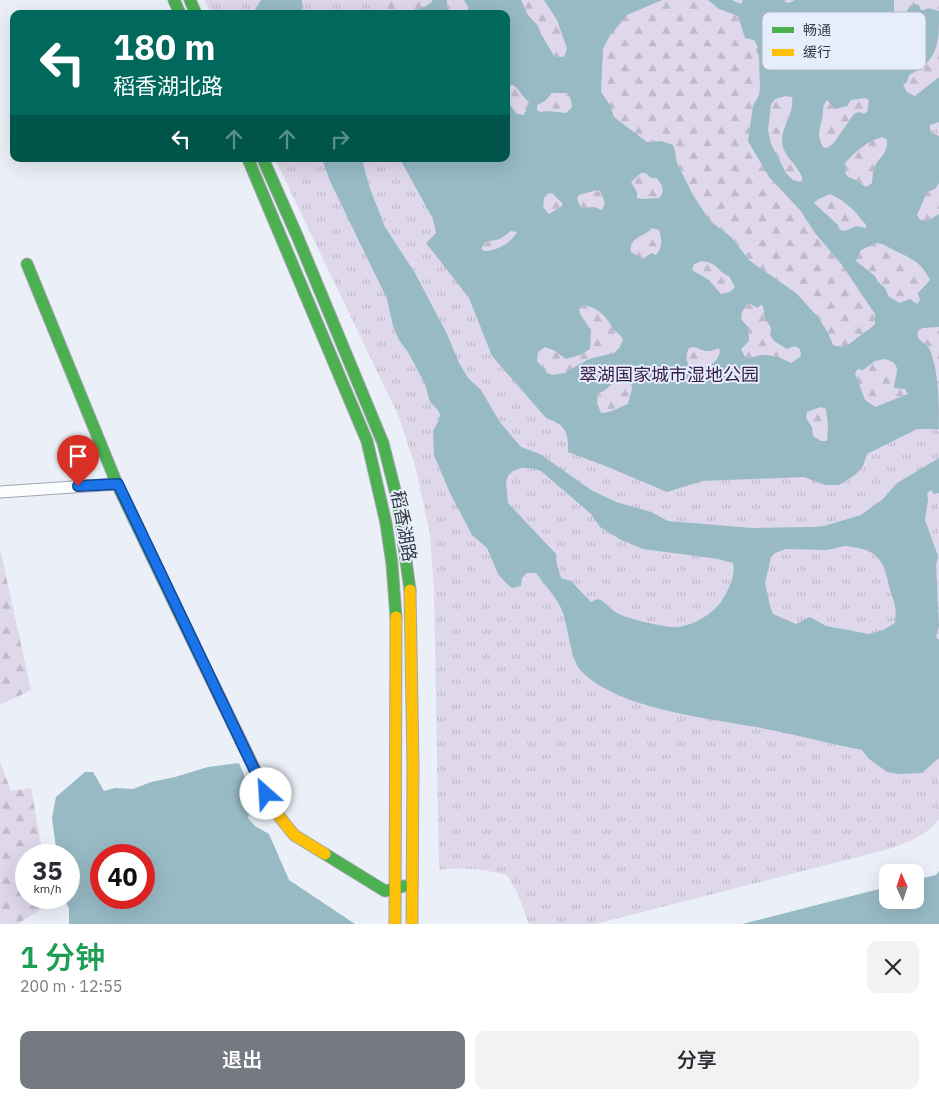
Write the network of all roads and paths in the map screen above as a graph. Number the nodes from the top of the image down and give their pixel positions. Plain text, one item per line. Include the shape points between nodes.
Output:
1 (249, 162) edge
2 (264, 162) edge
3 (27, 264) dead end
4 (118, 484) junction
5 (0, 492) edge
6 (412, 884) junction
7 (396, 888) junction
8 (395, 920) edge
9 (412, 921) edge

1 - 7 street, 稻香湖路 via 367,441 387,522 396,607
2 - 6 street, 稻香湖路 via 379,434 398,502 410,583
3 - 4 street
4 - 5 street
4 - 7 street via 275,812 294,834 385,891
6 - 7 street
6 - 9 street, 稻香湖路
7 - 8 street, 稻香湖路

